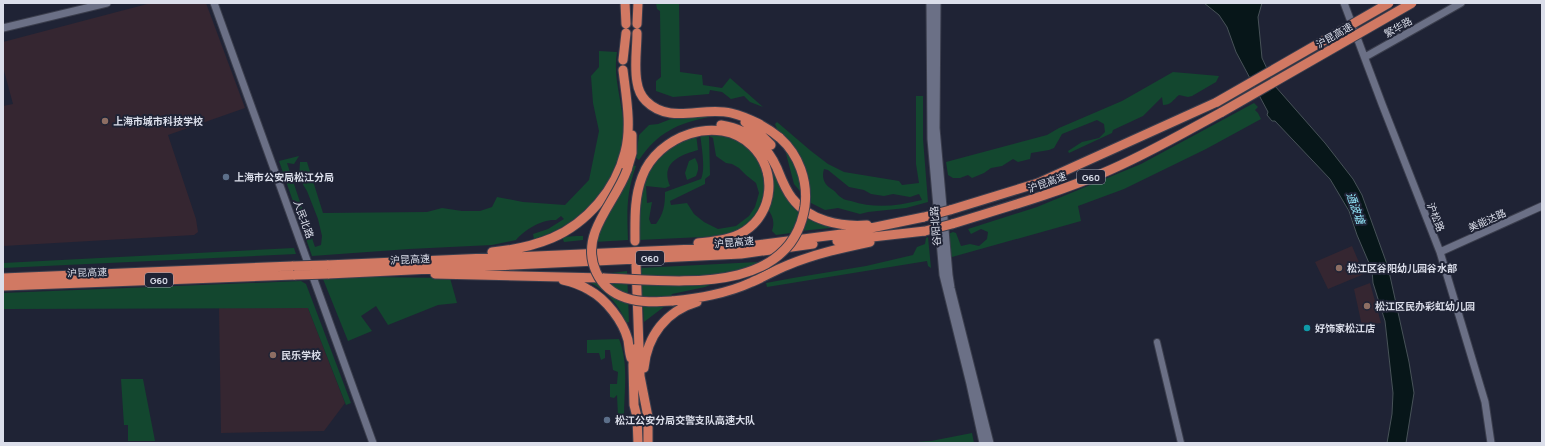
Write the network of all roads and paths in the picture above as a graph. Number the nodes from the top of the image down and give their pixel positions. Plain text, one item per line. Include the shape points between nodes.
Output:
1 (107, 3) edge
2 (214, 3) edge
3 (625, 3) edge
4 (638, 3) edge
5 (930, 3) edge
6 (937, 3) edge
7 (1344, 3) edge
8 (1389, 3) edge
9 (1412, 3) edge
10 (1461, 3) edge
11 (3, 28) edge
12 (1365, 57) junction
13 (624, 60) dead end
14 (722, 112) junction
15 (786, 187) junction
16 (1542, 206) edge
17 (924, 216) junction
18 (926, 231) junction
19 (1440, 252) junction
20 (576, 254) junction
21 (373, 267) junction
22 (544, 276) junction
23 (3, 278) edge
24 (21, 282) junction
25 (3, 286) edge
26 (712, 296) junction
27 (1157, 342) dead end
28 (633, 365) junction
29 (642, 386) junction
30 (373, 443) edge
31 (638, 443) edge
32 (648, 443) edge
33 (983, 443) edge
34 (990, 443) edge
35 (1181, 443) edge
36 (1491, 443) edge

1 - 11 main road
2 - 30 main road, 人民北路
3 - 13 highway
4 - 14 highway via 637,82 644,98 651,106 668,113
5 - 33 main road, 谷阳北路 via 931,139 943,275
6 - 34 main road, 谷阳北路 via 936,128 949,275
7 - 12 main road, 沪松路
8 - 17 highway, 沪昆高速 / G60, bridge via 1217,102 1038,183
9 - 18 highway, 沪昆高速 / G60, bridge via 1222,112 1103,173 1045,195
10 - 12 main road, 繁华路
12 - 19 main road, 沪松路
14 - 15 highway via 745,122 771,145 780,162
14 - 22 highway, bridge via 751,121 780,138 789,147 803,174 806,195 804,210 797,230 778,256 756,270 723,278 690,280
15 - 17 highway via 791,198 801,208 826,221 865,225
15 - 20 highway via 772,158 758,140 738,129 719,125 690,128 664,141 642,165 630,206 633,241 637,196 642,177 652,159 666,145 682,136 700,131 736,135 758,153 769,180 768,198 760,217 745,231 726,239
16 - 19 main road, 美能达路
17 - 20 highway, 沪昆高速 / G60 via 842,234 741,247
18 - 21 highway, 沪昆高速 / G60 via 742,254
18 - 26 highway via 824,252 787,265 751,283
19 - 36 main road, 沪松路 via 1484,402
20 - 21 highway, 沪昆高速 / G60
21 - 22 highway
21 - 24 highway, 沪昆高速 / G60, bridge
21 - 26 highway, bridge via 518,249 553,238 574,225 593,209 610,188 625,152 627,112 623,70 631,112 632,153 619,189 594,234 592,265 600,280 625,298 642,302
22 - 28 highway via 574,283 590,290 604,301 622,325 628,339
23 - 24 highway, 沪昆高速 / G60
24 - 25 highway, 沪昆高速 / G60
26 - 29 highway via 680,308 660,325 648,348
27 - 35 street
28 - 29 highway via 634,265
28 - 31 highway
29 - 32 highway via 648,417

